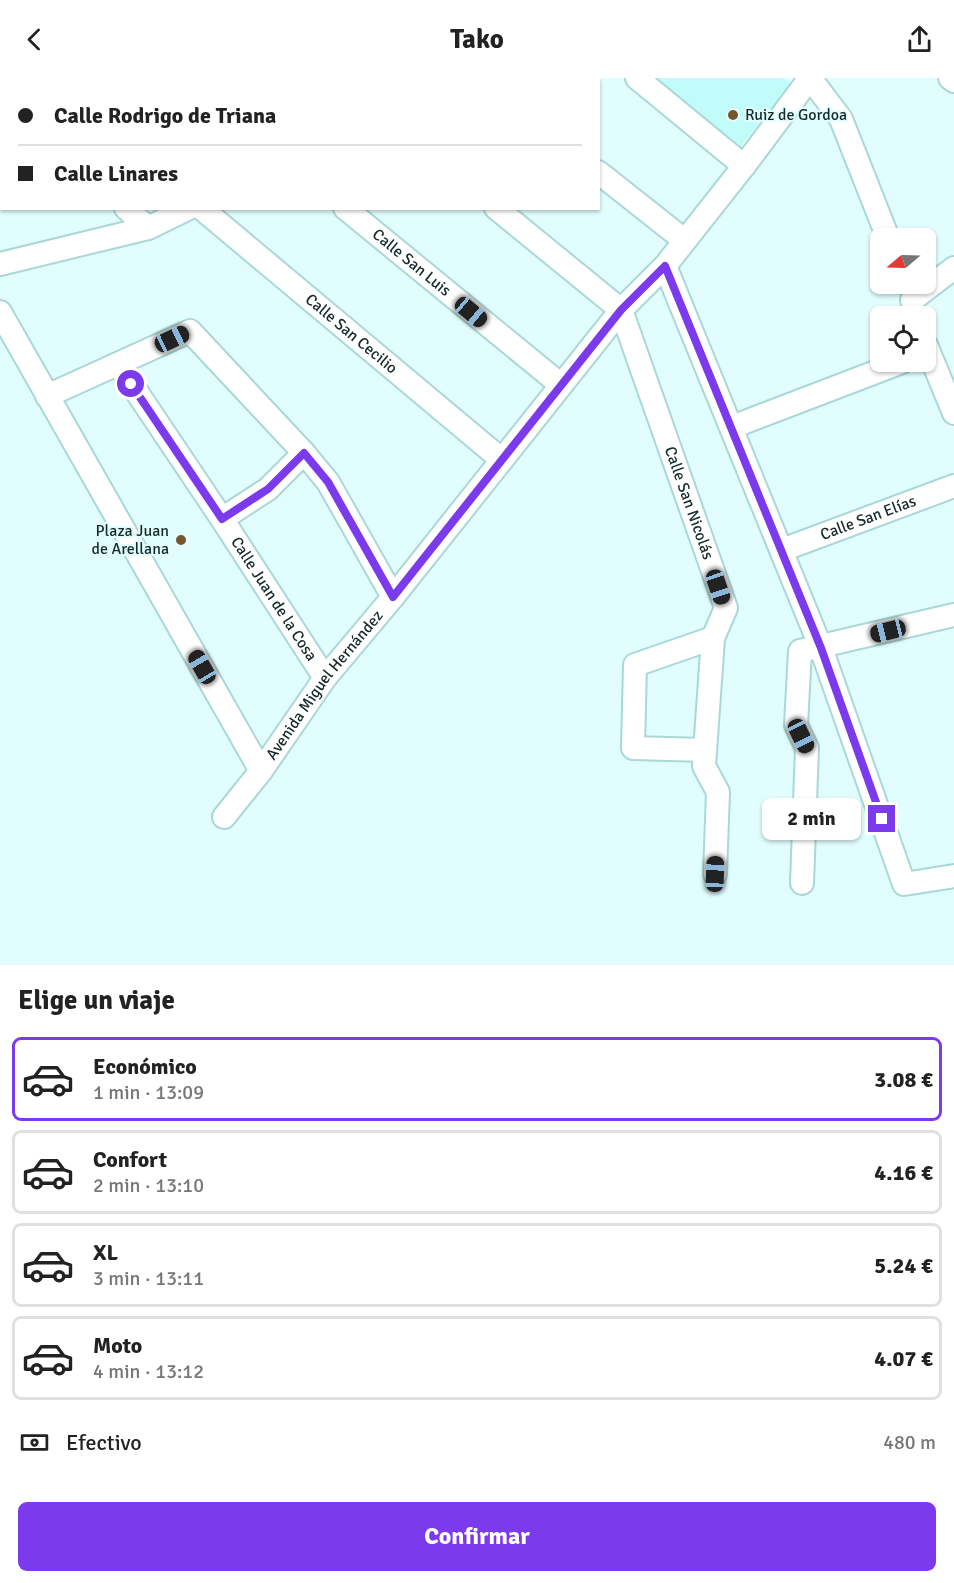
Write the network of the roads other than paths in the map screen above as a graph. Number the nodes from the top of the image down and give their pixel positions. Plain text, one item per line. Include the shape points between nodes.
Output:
1 (637, 78) edge
2 (951, 78) edge
3 (805, 80) edge
4 (954, 81) edge
5 (744, 166) junction
6 (600, 174) edge
7 (128, 210) edge
8 (185, 210) edge
9 (203, 210) edge
10 (347, 210) edge
11 (498, 210) edge
12 (148, 228) junction
13 (884, 228) edge
14 (684, 240) junction
15 (0, 264) edge
16 (665, 266) junction
17 (954, 268) edge
18 (911, 300) edge
19 (621, 310) junction
20 (0, 312) edge
21 (118, 364) junction
22 (876, 372) edge
23 (936, 372) edge
24 (561, 385) junction
25 (47, 396) junction
26 (954, 413) edge
27 (732, 427) junction
28 (304, 453) junction
29 (502, 460) junction
30 (954, 486) edge
31 (222, 519) junction
32 (782, 550) junction
33 (393, 597) junction
34 (954, 615) edge
35 (713, 639) junction
36 (821, 648) junction
37 (326, 678) junction
38 (705, 750) junction
39 (261, 771) junction
40 (224, 817) dead end
41 (715, 874) dead end
42 (954, 876) edge
43 (802, 883) dead end

1 - 5 street
2 - 4 street
3 - 5 street, Avenida Miguel Hernández
3 - 13 street via 841,119
5 - 14 street, Avenida Miguel Hernández
6 - 14 street
7 - 12 street
8 - 12 street
9 - 29 street, Calle San Cecilio
10 - 24 street, Calle San Luis
11 - 19 street
12 - 15 street
14 - 16 street, Avenida Miguel Hernández
16 - 19 street, Avenida Miguel Hernández
16 - 27 street
17 - 18 street
19 - 24 street, Avenida Miguel Hernández
19 - 35 street, Calle San Nicolás via 726,608
20 - 25 street
21 - 25 street
21 - 28 street via 190,331
21 - 31 street, Calle Juan de la Cosa
22 - 27 street
23 - 26 street
24 - 29 street, Avenida Miguel Hernández
25 - 39 street
27 - 32 street
28 - 31 street via 268,489
28 - 33 street via 328,482
29 - 33 street, Avenida Miguel Hernández
30 - 32 street, Calle San Elías
31 - 37 street, Calle Juan de la Cosa
32 - 36 street
33 - 37 street, Avenida Miguel Hernández
34 - 36 street
35 - 38 street, Calle San Nicolás
35 - 38 street via 635,665 633,748
36 - 42 street via 904,884
36 - 43 street via 800,651 796,724 807,748
37 - 39 street, Avenida Miguel Hernández
38 - 41 street, Calle San Nicolás via 704,766 718,792
39 - 40 street, Avenida Miguel Hernández

